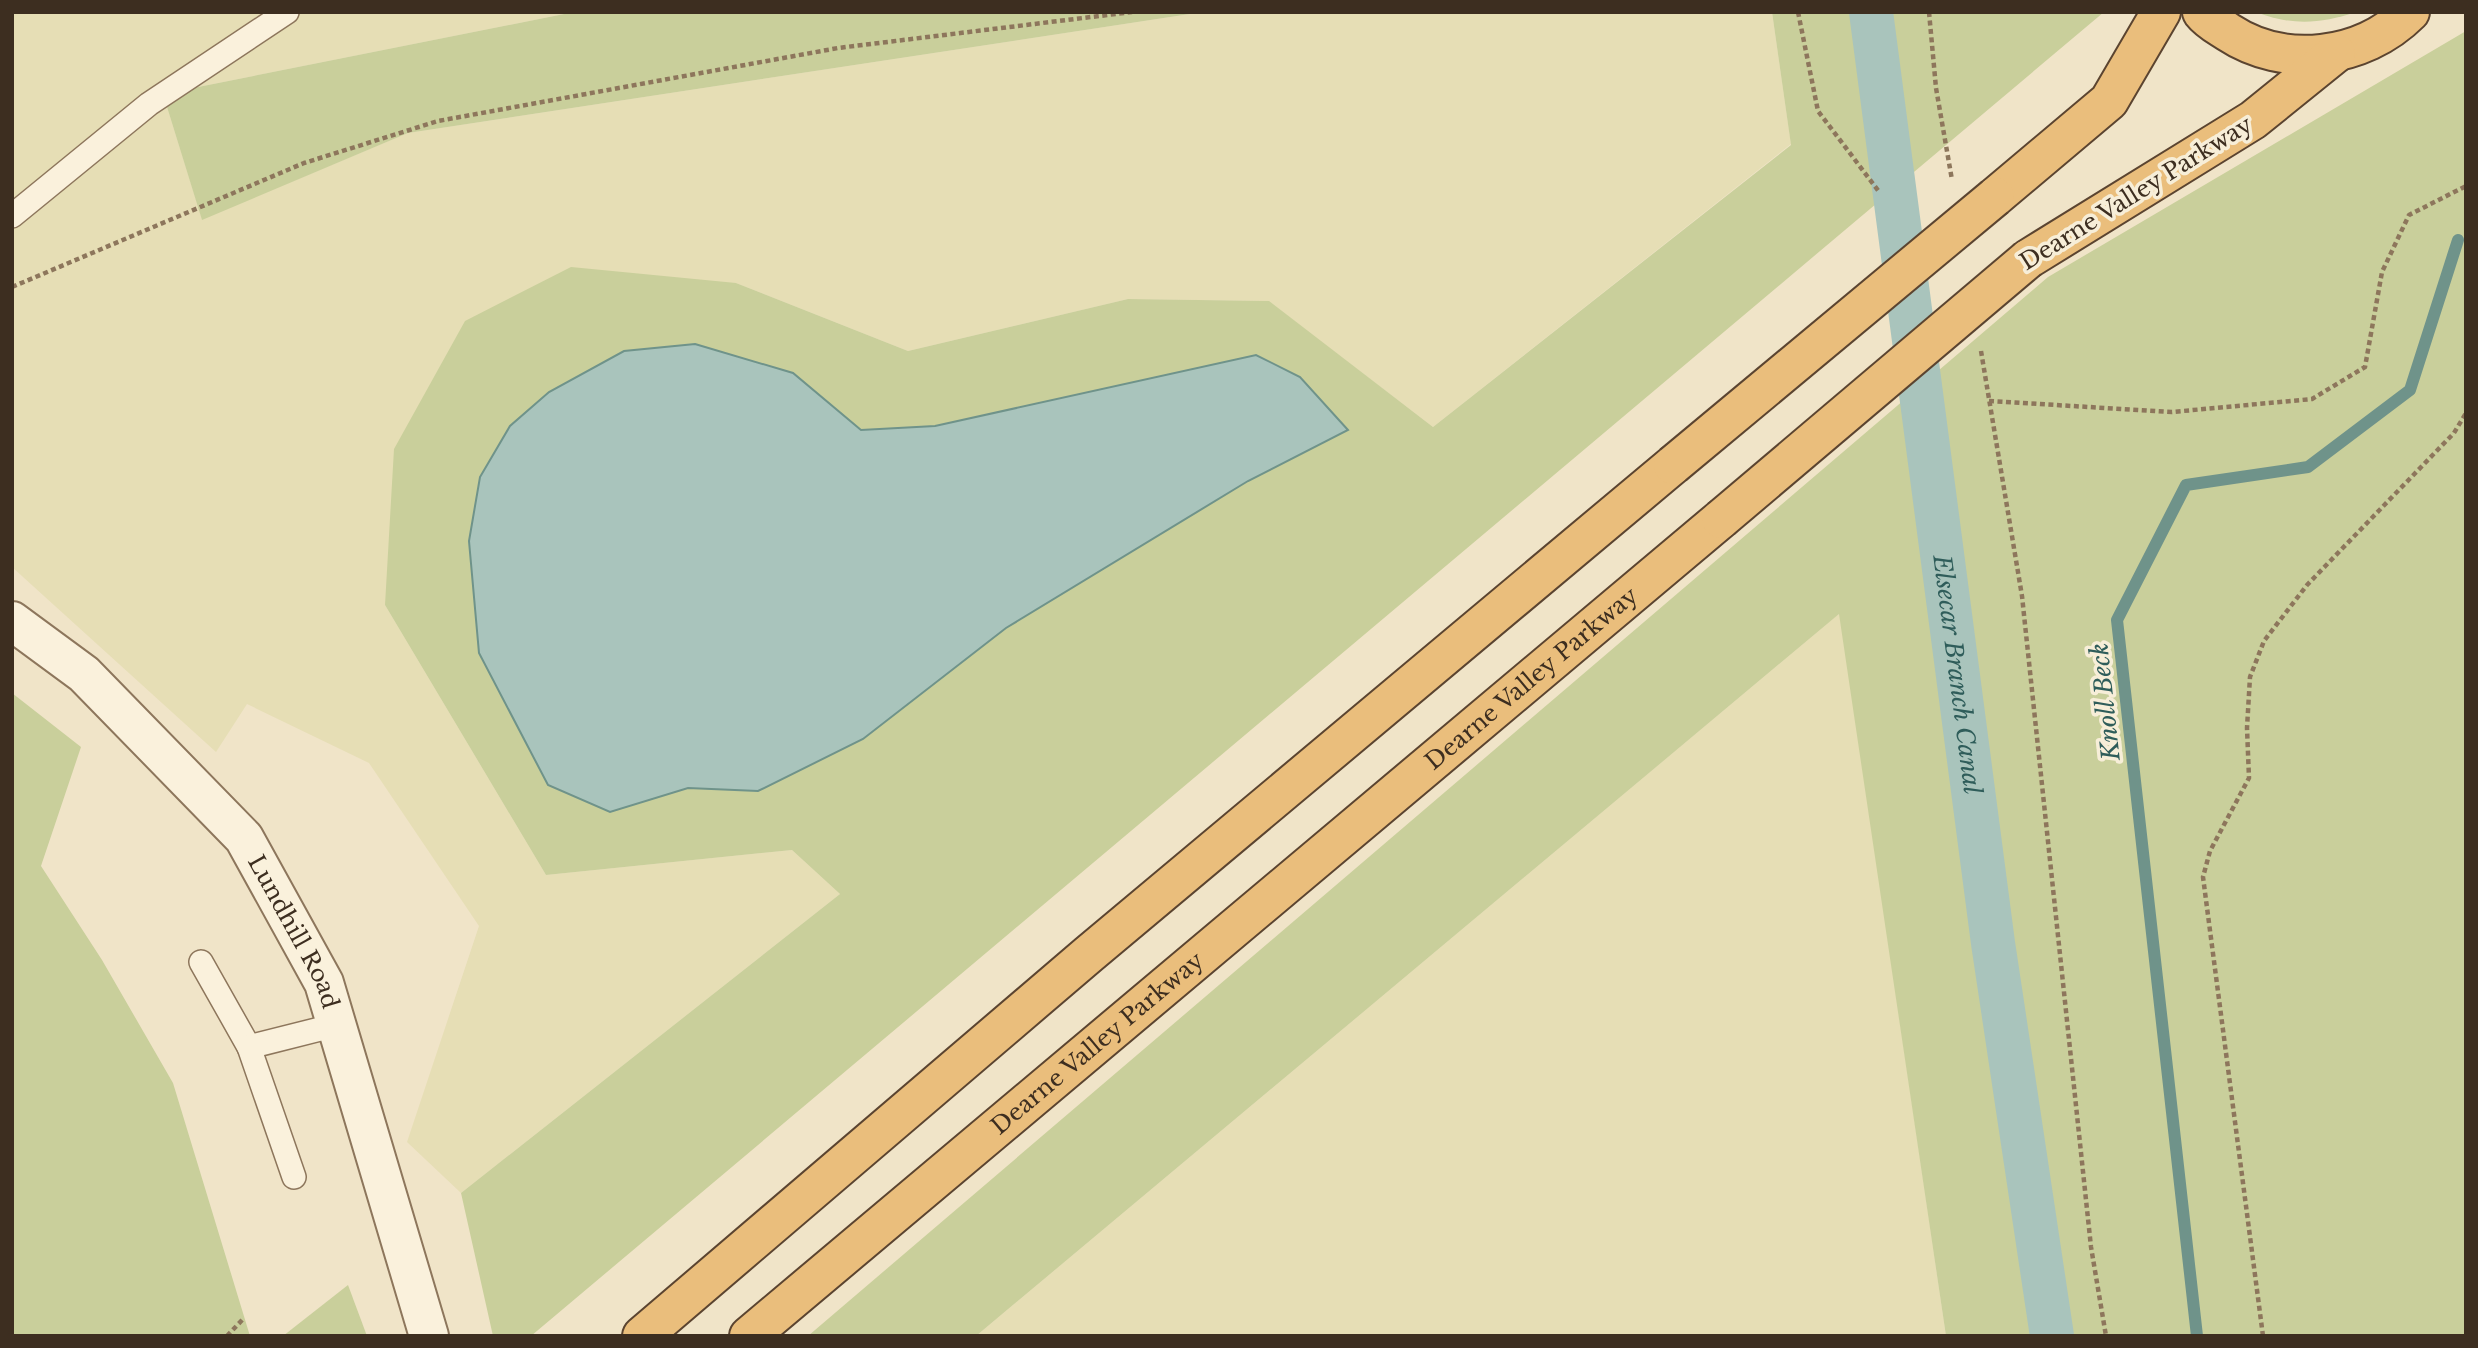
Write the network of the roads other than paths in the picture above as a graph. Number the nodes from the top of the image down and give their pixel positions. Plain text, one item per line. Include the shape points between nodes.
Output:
1 (287, 12) edge
2 (2161, 12) edge
3 (2202, 12) edge
4 (2410, 12) edge
5 (2336, 53) junction
6 (12, 216) edge
7 (12, 621) edge
8 (201, 962) dead end
9 (336, 1025) junction
10 (249, 1048) junction
11 (294, 1177) dead end
12 (429, 1336) edge
13 (642, 1336) edge
14 (749, 1336) edge

1 - 6 lane via 149,104
2 - 13 highway, bridge via 2109,101 1089,954
3 - 5 highway via 2245,43 2290,55
4 - 5 highway via 2370,42
5 - 14 highway, Dearne Valley Parkway, bridge via 2253,120 2028,259
7 - 9 street, Lundhill Road via 84,674 244,838 324,983
8 - 10 lane
9 - 10 lane
9 - 12 street, Lundhill Road
10 - 11 lane

